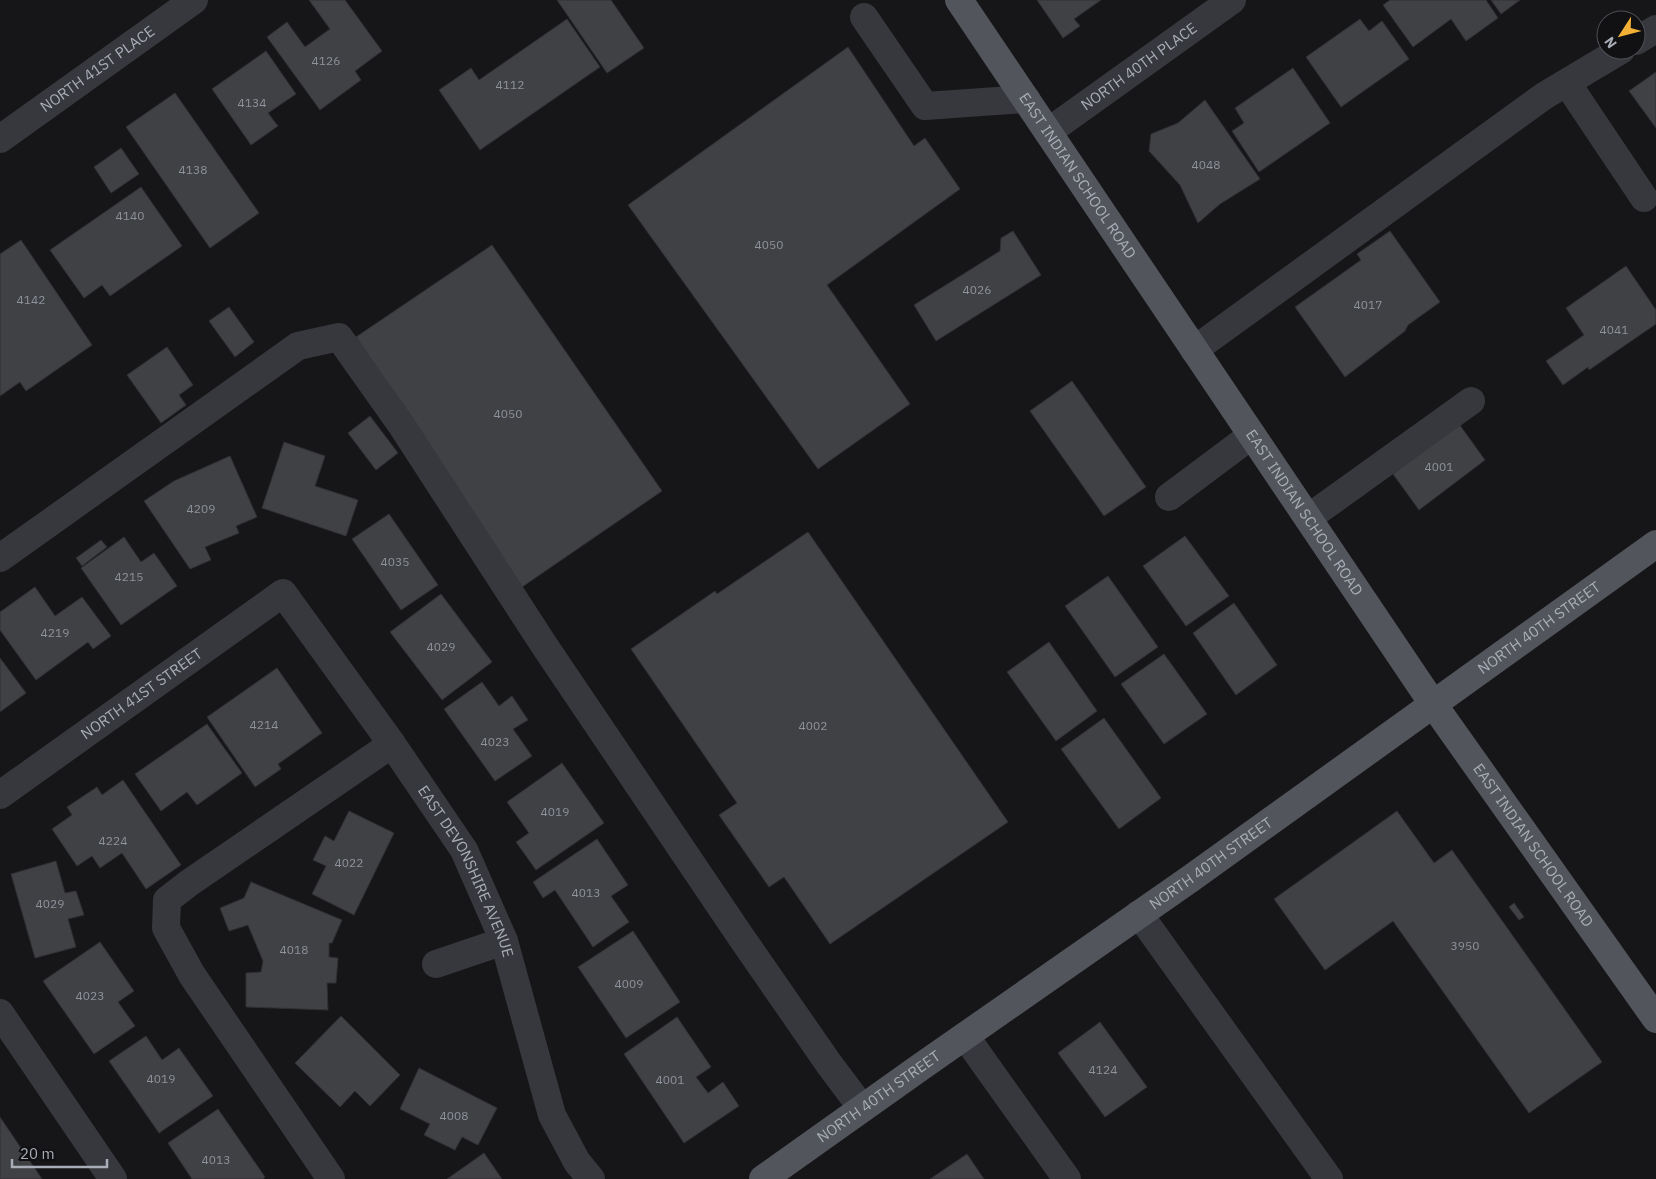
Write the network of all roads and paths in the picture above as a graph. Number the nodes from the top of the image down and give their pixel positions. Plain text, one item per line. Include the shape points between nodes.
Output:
1 (194, 0) edge
2 (959, 0) edge
3 (1232, 0) edge
4 (864, 17) dead end
5 (1605, 60) edge
6 (1567, 83) junction
7 (1026, 99) junction
8 (1048, 132) junction
9 (0, 139) edge
10 (1644, 198) dead end
11 (1194, 350) junction
12 (1471, 401) dead end
13 (1252, 435) junction
14 (1169, 497) dead end
15 (1308, 518) junction
16 (1656, 544) edge
17 (0, 558) edge
18 (283, 592) joint
19 (1433, 704) junction
20 (392, 744) junction
21 (0, 795) edge
22 (1139, 914) junction
23 (504, 941) junction
24 (436, 964) dead end
25 (0, 1013) edge
26 (1656, 1019) edge
27 (965, 1036) junction
28 (862, 1108) junction
29 (113, 1179) edge
30 (331, 1179) edge
31 (591, 1179) edge
32 (763, 1179) edge
33 (1067, 1179) edge
34 (1329, 1179) edge

1 - 9 street, NORTH 41ST PLACE
2 - 7 main road, EAST INDIAN SCHOOL ROAD
3 - 8 street, NORTH 40TH PLACE
4 - 7 street via 925,106
5 - 6 street
6 - 10 street
6 - 11 street via 1544,96
7 - 8 main road, EAST INDIAN SCHOOL ROAD
8 - 11 main road, EAST INDIAN SCHOOL ROAD
11 - 13 main road, EAST INDIAN SCHOOL ROAD
12 - 15 street
13 - 14 street
13 - 15 main road, EAST INDIAN SCHOOL ROAD
15 - 19 main road, EAST INDIAN SCHOOL ROAD
16 - 19 main road, NORTH 40TH STREET
17 - 28 street via 298,346 339,337 402,426 741,937
18 - 20 street, EAST DEVONSHIRE AVENUE
18 - 21 street, NORTH 41ST STREET
19 - 22 main road, NORTH 40TH STREET
19 - 26 main road, EAST INDIAN SCHOOL ROAD
20 - 23 street, EAST DEVONSHIRE AVENUE via 464,850
20 - 30 street via 168,900 166,928 192,975
22 - 27 main road, NORTH 40TH STREET
22 - 34 street
23 - 24 street
23 - 31 street, EAST DEVONSHIRE AVENUE via 552,1115 577,1162
25 - 29 street
27 - 28 main road, NORTH 40TH STREET
27 - 33 street
28 - 32 main road, NORTH 40TH STREET

